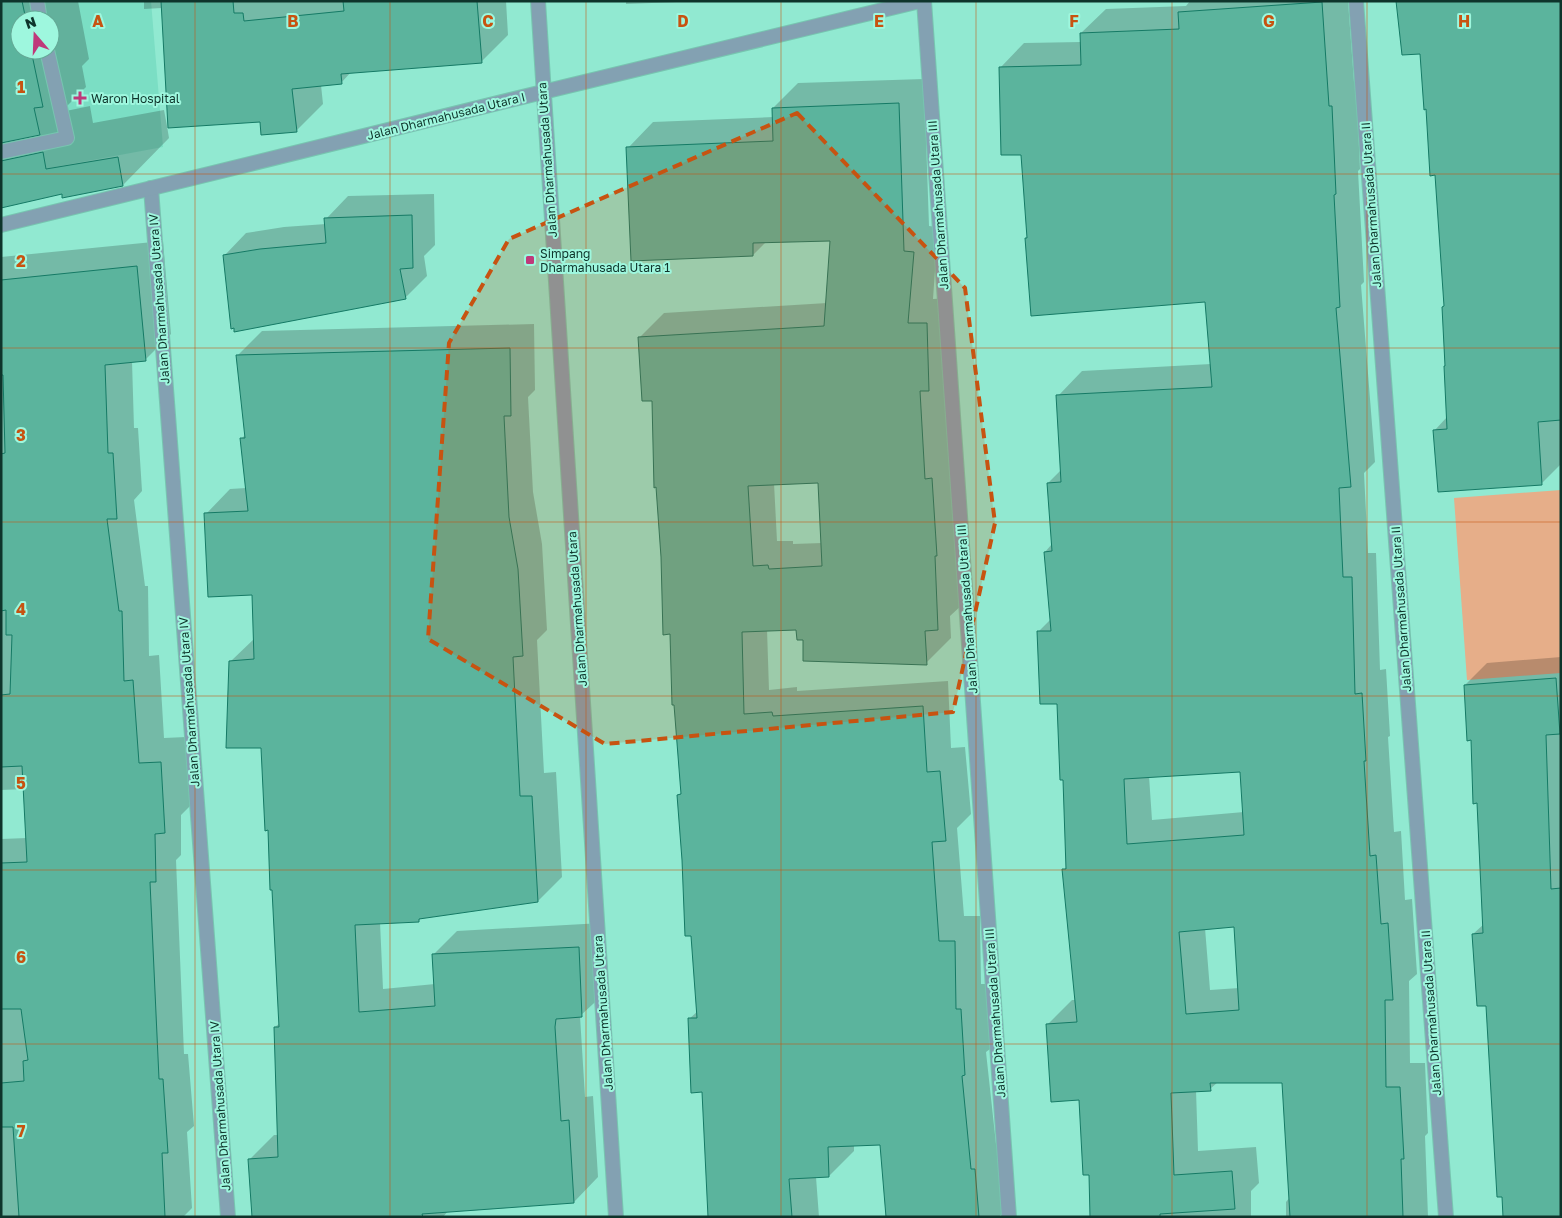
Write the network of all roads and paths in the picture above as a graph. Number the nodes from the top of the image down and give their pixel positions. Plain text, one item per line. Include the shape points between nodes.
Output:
1 (538, 1) edge
2 (920, 1) edge
3 (924, 1) edge
4 (1356, 1) edge
5 (49, 60) edge
6 (543, 92) junction
7 (1, 152) edge
8 (151, 188) junction
9 (1, 225) edge
10 (228, 1217) edge
11 (616, 1217) edge
12 (1009, 1217) edge
13 (1446, 1217) edge

1 - 6 street, Jalan Dharmahusada Utara
2 - 6 street, Jalan Dharmahusada Utara I
3 - 12 street, Jalan Dharmahusada Utara III
4 - 13 street, Jalan Dharmahusada Utara II
5 - 7 street via 67,138
6 - 8 street, Jalan Dharmahusada Utara I
6 - 11 street, Jalan Dharmahusada Utara
8 - 9 street, Jalan Dharmahusada Utara I
8 - 10 street, Jalan Dharmahusada Utara IV

